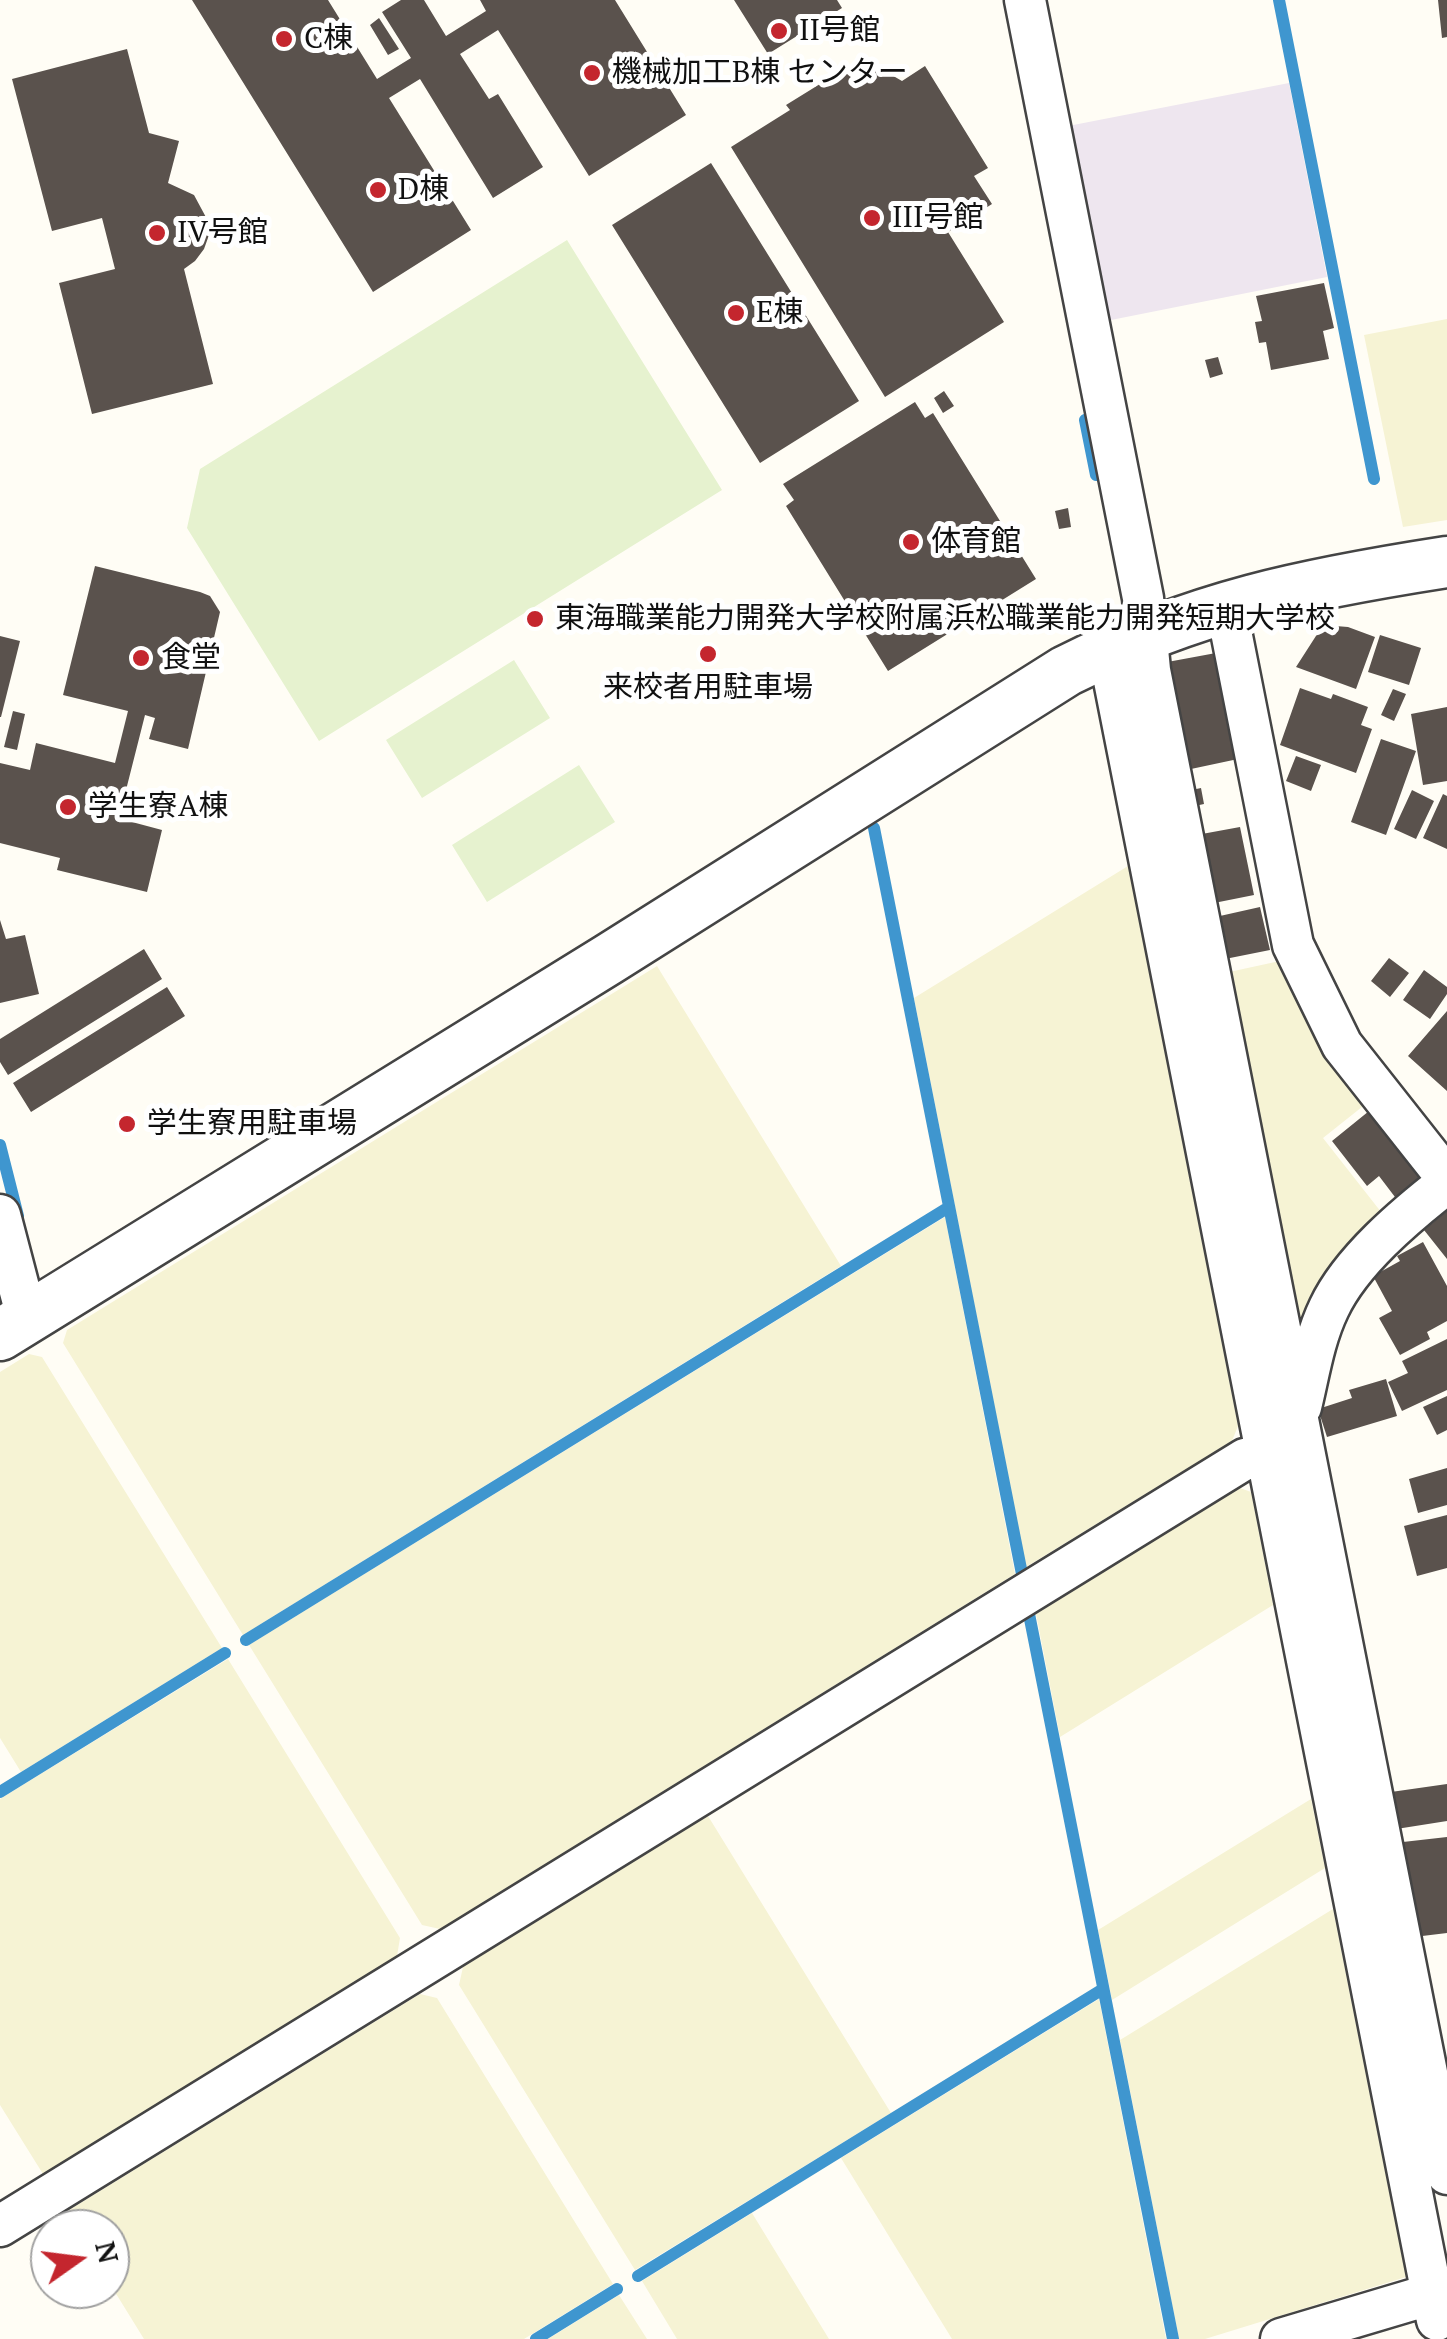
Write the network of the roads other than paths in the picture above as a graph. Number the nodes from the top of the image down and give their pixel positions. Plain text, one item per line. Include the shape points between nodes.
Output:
1 (1025, 0) edge
2 (1447, 562) edge
3 (1226, 606) junction
4 (1127, 642) junction
5 (1447, 1180) edge
6 (0, 1214) edge
7 (16, 1324) edge
8 (1275, 1434) junction
9 (1447, 2174) edge
10 (0, 2226) edge
11 (1432, 2317) edge
12 (1281, 2339) edge

1 - 4 street via 1143,598
2 - 3 street
3 - 4 street
3 - 5 street via 1293,945 1342,1046
4 - 7 street via 1028,692
4 - 8 street via 1150,670
5 - 8 street via 1343,1282
6 - 7 street via 22,1299
8 - 9 street
8 - 10 street via 1245,1459
8 - 11 street
11 - 12 street

